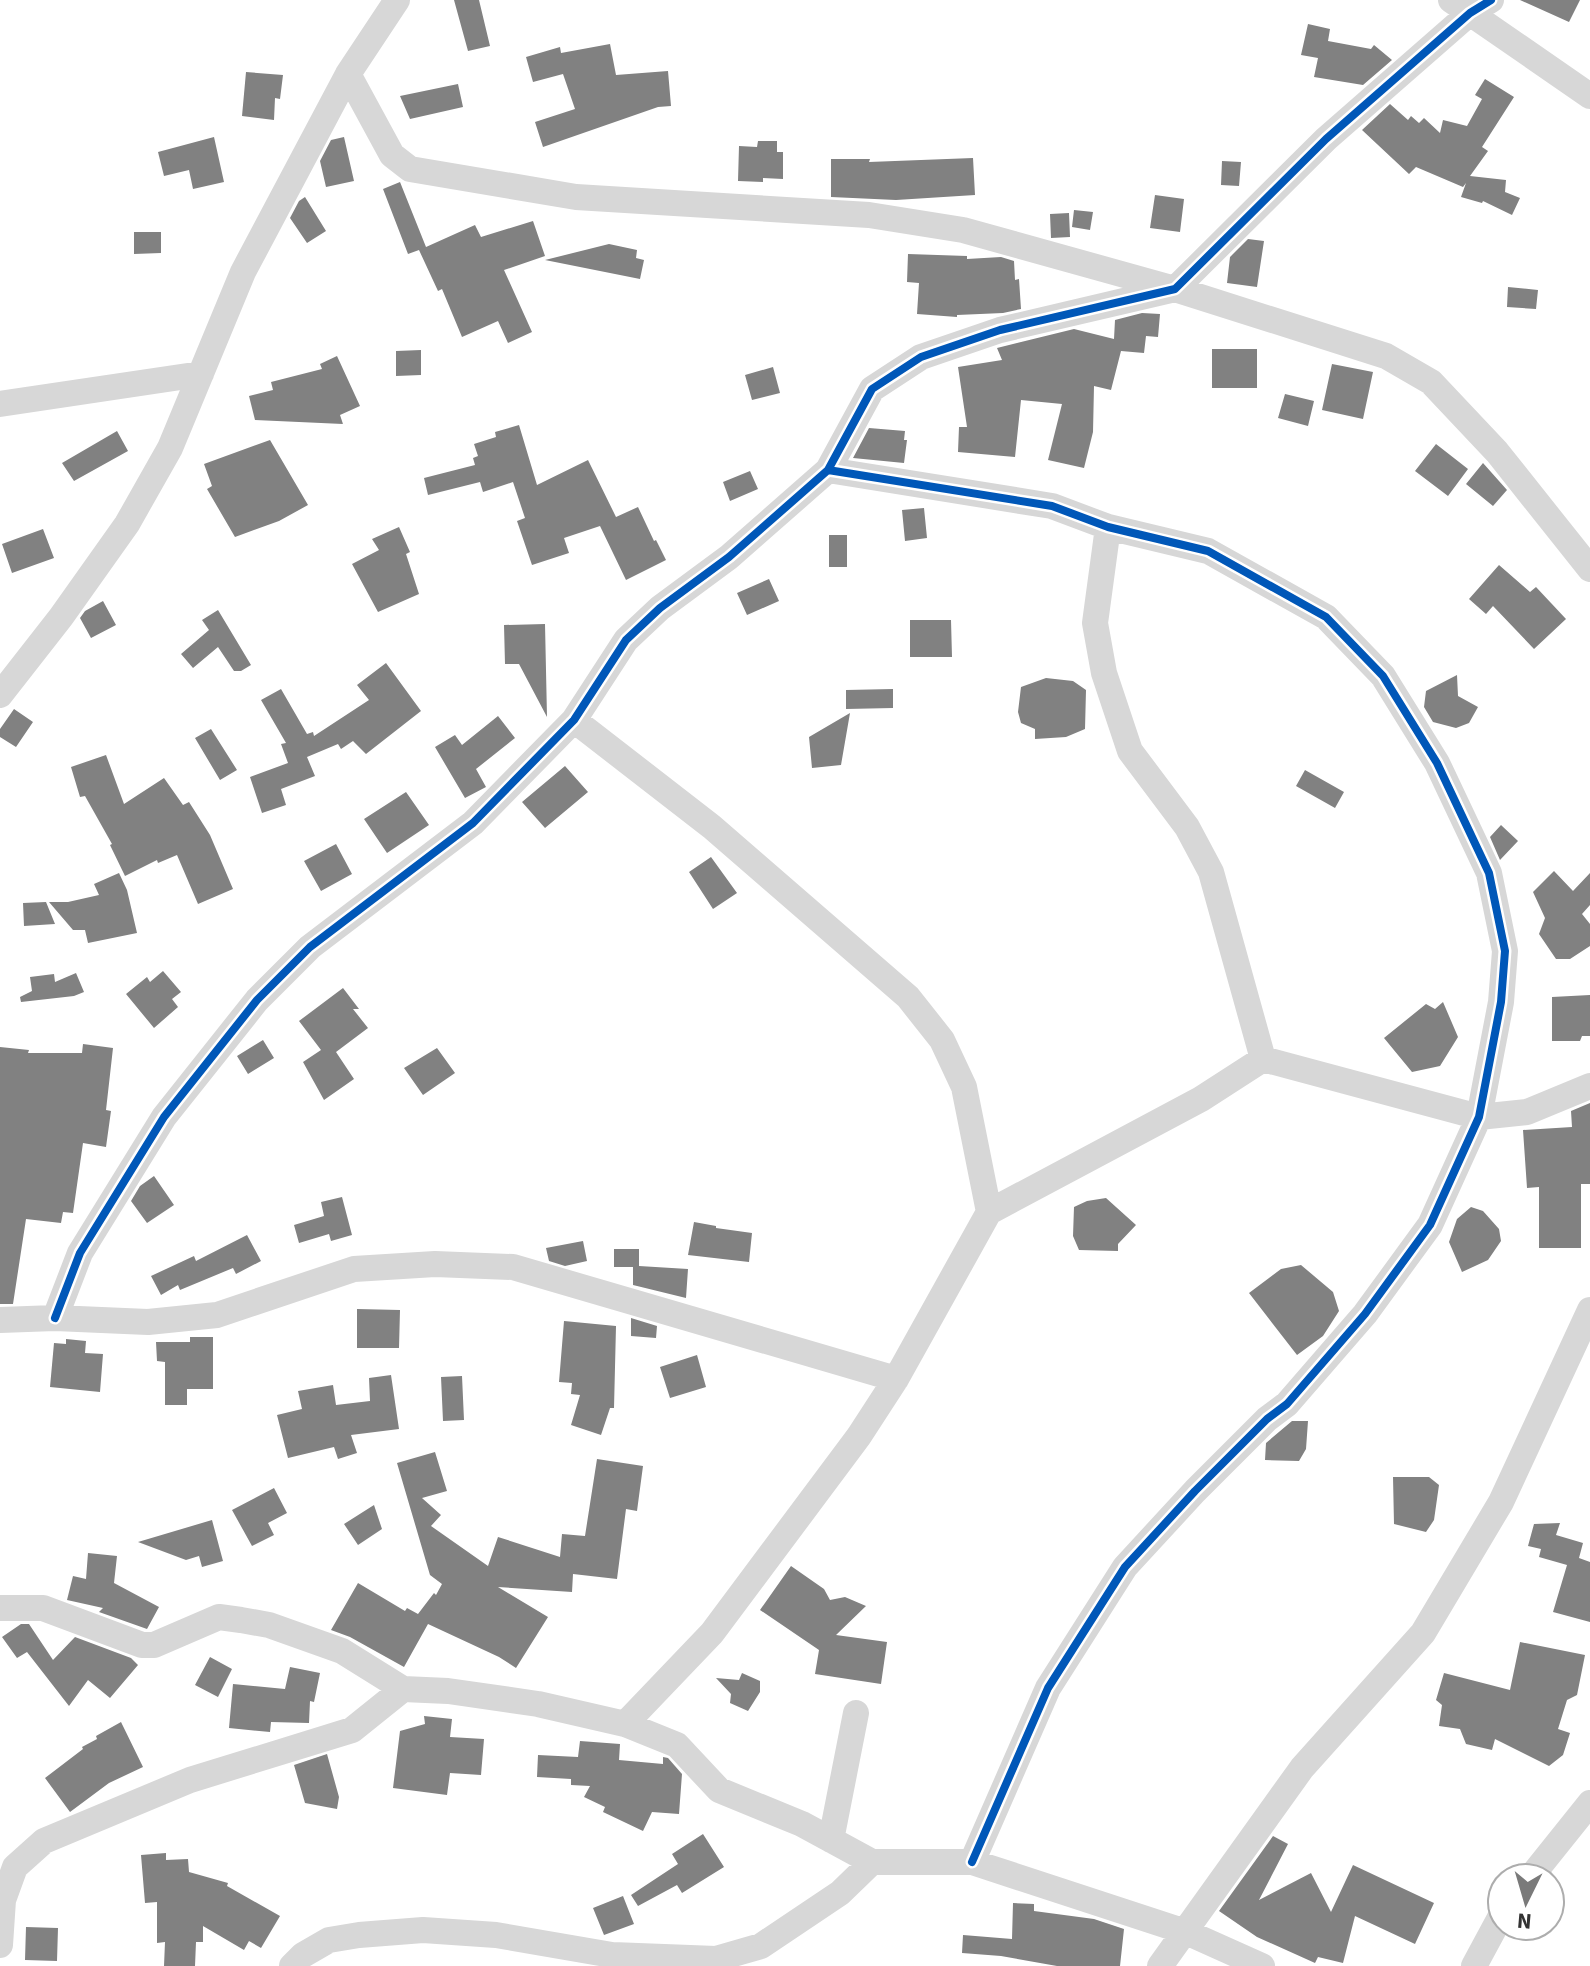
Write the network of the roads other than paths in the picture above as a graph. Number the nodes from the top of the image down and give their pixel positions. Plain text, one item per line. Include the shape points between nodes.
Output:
1 (397, 0) edge
2 (1470, 4) edge
3 (348, 74) junction
4 (1590, 96) edge
5 (1175, 289) junction
6 (201, 374) junction
7 (0, 404) edge
8 (828, 470) junction
9 (1108, 527) junction
10 (1590, 569) edge
11 (0, 695) edge
12 (574, 720) junction
13 (1263, 1059) junction
14 (1590, 1086) edge
15 (1479, 1117) junction
16 (989, 1212) junction
17 (1590, 1310) edge
18 (55, 1318) junction
19 (0, 1320) edge
20 (896, 1379) junction
21 (0, 1608) edge
22 (403, 1689) junction
23 (856, 1713) dead end
24 (625, 1724) junction
25 (1590, 1803) edge
26 (831, 1840) junction
27 (872, 1862) junction
28 (972, 1862) junction
29 (1543, 1862) edge
30 (1186, 1932) junction
31 (1487, 1942) edge
32 (0, 1945) edge
33 (292, 1966) edge
34 (1160, 1966) edge
35 (1262, 1966) edge
36 (1474, 1966) edge

1 - 3 street
2 - 4 street
2 - 5 street
3 - 5 street via 392,155 410,169 576,197 869,215 963,230
3 - 6 street via 243,272
5 - 8 street via 1000,330 921,357 872,389
5 - 10 street via 1386,356 1431,382 1497,452
6 - 7 street
6 - 11 street via 170,448 127,524
8 - 9 street via 1052,506
8 - 12 street via 626,640
9 - 13 street via 1095,623 1104,673 1130,751 1187,827 1211,872
9 - 15 street via 1208,551 1326,617 1383,676 1437,763 1489,873 1505,951
12 - 16 street via 712,827 908,997 942,1040 964,1087
12 - 18 street via 473,823 310,947 257,1000 164,1117 80,1253
13 - 15 street
13 - 16 street via 1201,1099
14 - 15 street via 1527,1112
15 - 28 street via 1430,1225 1365,1314 1287,1404 1125,1567 1048,1688
16 - 20 street
17 - 30 street via 1501,1502 1423,1633 1302,1768
18 - 19 street
18 - 20 street via 148,1322 217,1315 354,1269 513,1267
20 - 24 street via 712,1633
21 - 22 street via 43,1608 142,1645 154,1645 219,1617 269,1625 342,1651
22 - 24 street via 538,1704
22 - 32 street via 352,1730 190,1780 44,1841 15,1867 3,1900
23 - 26 street
24 - 26 street via 677,1745 719,1790
25 - 29 street
26 - 27 street
27 - 28 street
27 - 33 street via 840,1893 761,1946 716,1959 612,1955 496,1935 423,1930 329,1940
28 - 30 street
30 - 34 street
30 - 35 street
31 - 36 street

